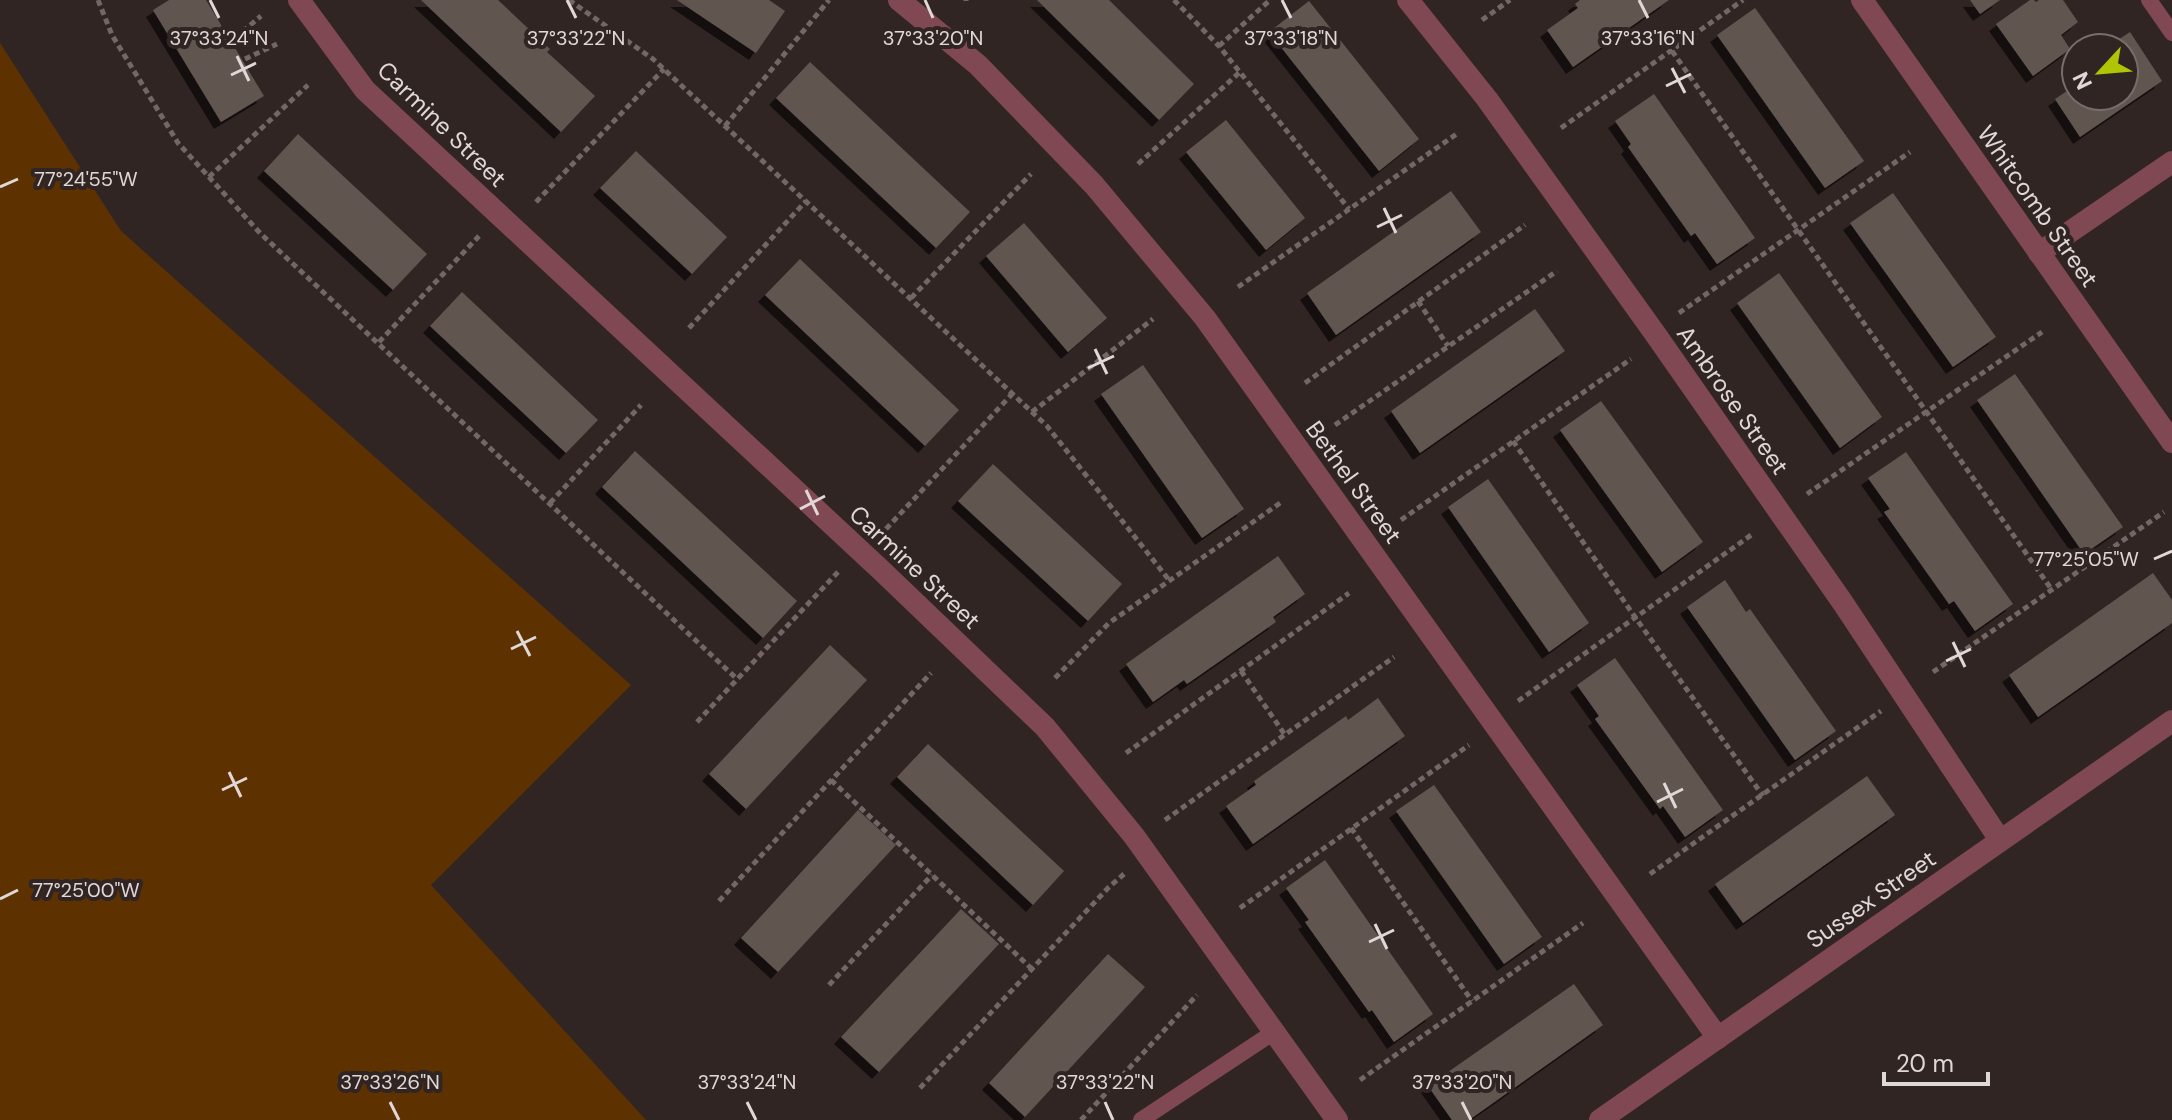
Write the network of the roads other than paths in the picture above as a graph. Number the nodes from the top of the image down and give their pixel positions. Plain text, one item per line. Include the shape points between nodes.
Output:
1 (299, 0) edge
2 (899, 0) edge
3 (1408, 0) edge
4 (1862, 0) edge
5 (2149, 0) edge
6 (2172, 33) edge
7 (2172, 162) edge
8 (2039, 253) junction
9 (2172, 442) edge
10 (2172, 721) edge
11 (2000, 840) junction
12 (1274, 1032) junction
13 (1718, 1038) junction
14 (1141, 1120) edge
15 (1337, 1120) edge
16 (1600, 1120) edge

1 - 12 street, Carmine Street via 365,90 1045,727 1134,836
2 - 13 street, Bethel Street via 1000,87 1094,185 1205,318
3 - 11 street, Ambrose Street via 1487,99 1665,348
4 - 8 street, Whitcomb Street
5 - 6 lane
7 - 8 street
8 - 9 street, Whitcomb Street
10 - 11 street, Sussex Street
11 - 13 street, Sussex Street
12 - 14 lane
12 - 15 street, Carmine Street
13 - 16 street, Sussex Street

